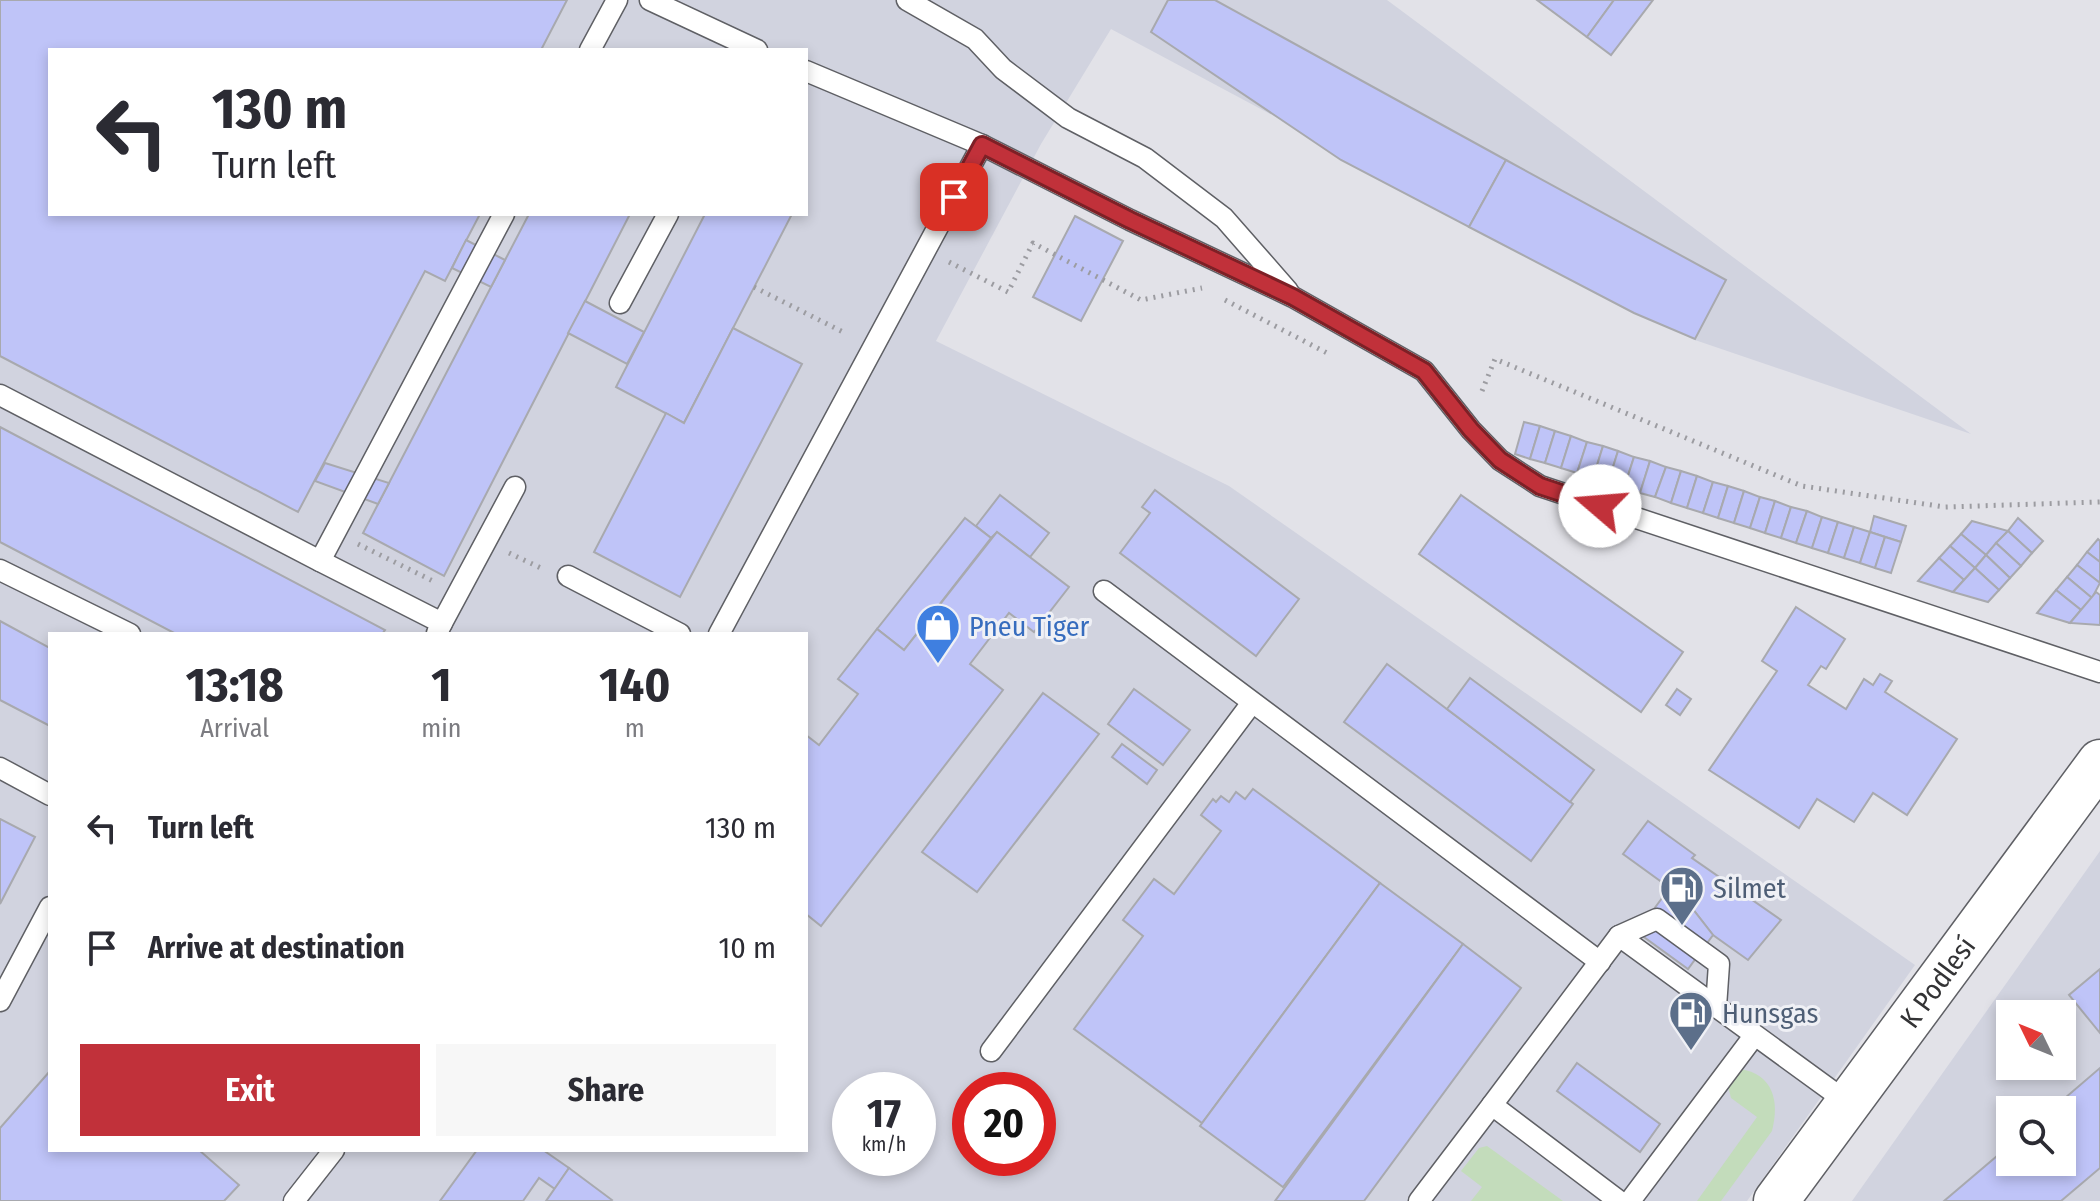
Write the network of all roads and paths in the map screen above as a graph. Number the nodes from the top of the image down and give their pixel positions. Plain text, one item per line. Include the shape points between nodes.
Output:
1 (617, 0) edge
2 (650, 0) edge
3 (907, 0) edge
4 (591, 48) edge
5 (753, 48) edge
6 (808, 72) edge
7 (982, 145) junction
8 (503, 216) edge
9 (667, 216) edge
10 (926, 250) junction
11 (754, 287) dead end
12 (1293, 297) junction
13 (620, 303) dead end
14 (843, 332) dead end
15 (1334, 357) dead end
16 (1482, 391) dead end
17 (0, 395) edge
18 (515, 487) dead end
19 (2100, 502) edge
20 (335, 533) junction
21 (506, 552) dead end
22 (320, 561) junction
23 (535, 567) dead end
24 (0, 570) edge
25 (568, 576) dead end
26 (439, 584) dead end
27 (1104, 591) dead end
28 (439, 629) edge
29 (126, 632) edge
30 (676, 632) edge
31 (720, 632) edge
32 (2100, 672) edge
33 (1251, 704) junction
34 (2100, 762) edge
35 (0, 768) edge
36 (48, 794) edge
37 (48, 911) edge
38 (1619, 936) junction
39 (1600, 962) junction
40 (0, 1001) edge
41 (1716, 1007) junction
42 (1754, 1036) junction
43 (991, 1051) dead end
44 (1847, 1102) junction
45 (1492, 1105) junction
46 (332, 1152) edge
47 (294, 1201) edge
48 (1419, 1201) edge
49 (1619, 1201) edge
50 (1630, 1201) edge
51 (1776, 1201) edge

1 - 4 lane
2 - 5 lane
3 - 12 lane via 975,39 1003,69 1068,118 1145,158 1224,218
6 - 7 lane
7 - 10 lane
7 - 12 lane
8 - 20 lane
9 - 13 lane
10 - 15 path via 1008,292 1033,243 1141,300 1199,286
10 - 31 lane
11 - 14 path
12 - 32 lane via 1424,371 1500,460 1540,486
16 - 19 path via 1495,359 1802,486 1945,507
17 - 22 lane
18 - 28 lane
20 - 22 lane
20 - 26 path
21 - 23 path
22 - 28 lane
24 - 29 lane
25 - 30 lane
27 - 33 lane
33 - 39 lane
33 - 43 lane
34 - 44 street, K Podlesí
35 - 36 lane
37 - 40 lane
38 - 39 lane
38 - 41 lane
38 - 41 lane via 1657,919 1719,964
39 - 45 lane
41 - 42 lane
42 - 44 lane
42 - 50 lane
44 - 51 street, K Podlesí
45 - 48 lane
45 - 49 lane
46 - 47 lane

